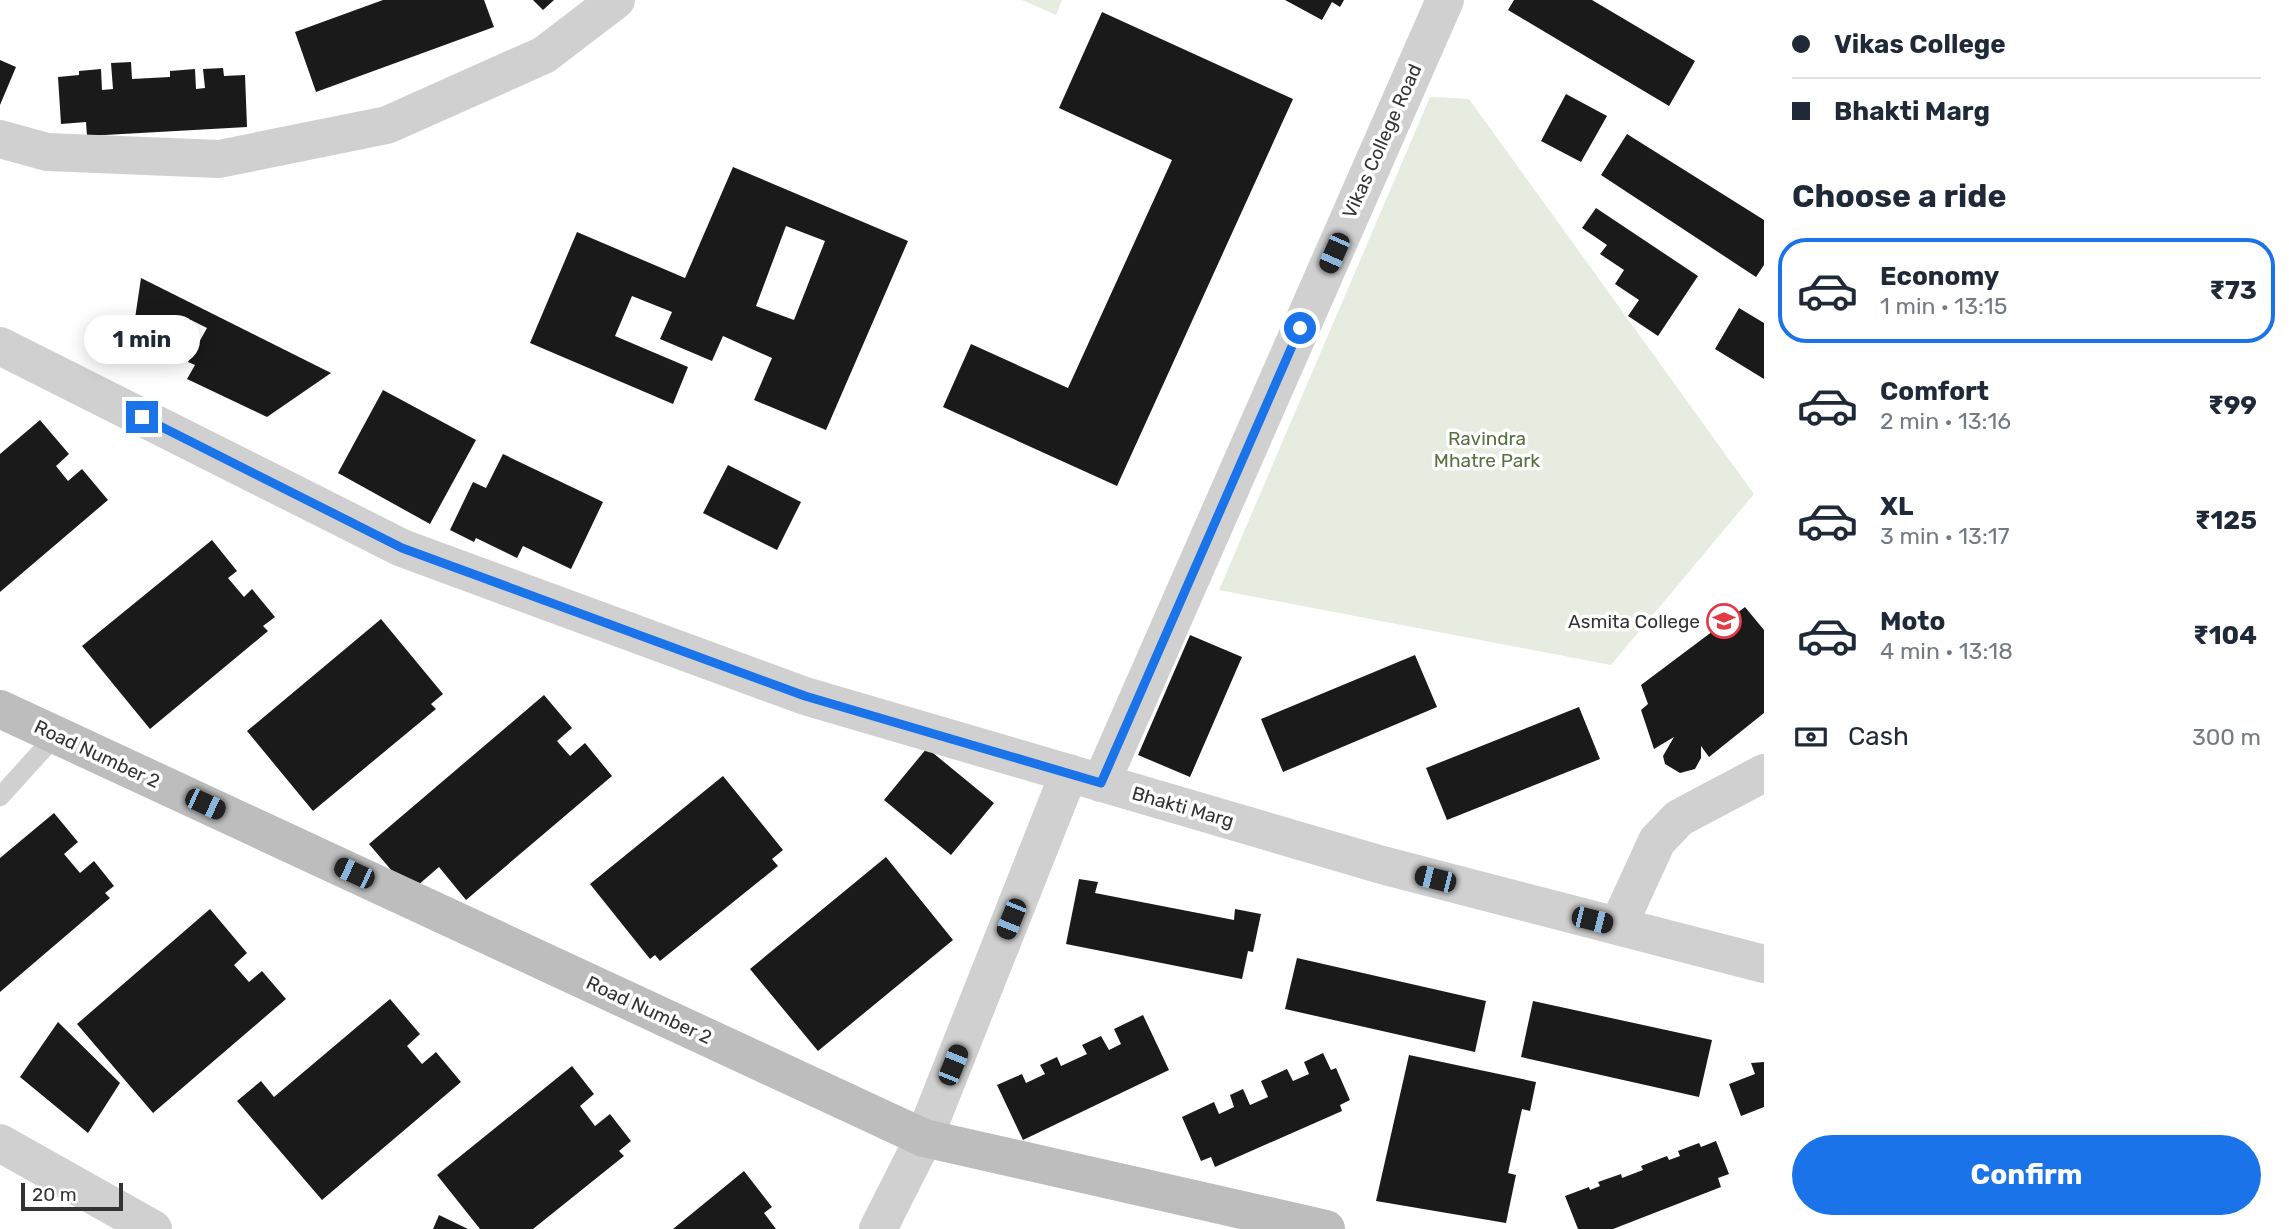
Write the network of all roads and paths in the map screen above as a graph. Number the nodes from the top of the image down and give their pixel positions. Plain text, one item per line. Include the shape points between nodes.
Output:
1 (615, 0) edge
2 (1444, 0) edge
3 (0, 139) edge
4 (0, 346) edge
5 (0, 709) edge
6 (56, 735) junction
7 (1764, 773) edge
8 (1085, 778) junction
9 (0, 797) edge
10 (1618, 926) junction
11 (1764, 964) edge
12 (924, 1138) junction
13 (0, 1143) edge
14 (153, 1229) edge
15 (878, 1229) edge
16 (1326, 1229) edge

1 - 3 street via 544,55 387,125 219,159 47,152
2 - 8 street, Vikas College Road
4 - 8 street, Bhakti Marg via 402,548 805,696
5 - 6 street, Road Number 2
6 - 9 lane
6 - 12 street, Road Number 2
7 - 10 street via 1679,818 1657,841
8 - 10 street, Bhakti Marg via 1382,865
8 - 12 street, Vikas College Road
10 - 11 street, Bhakti Marg
12 - 15 street, Vikas College Road
12 - 16 street, Road Number 2
13 - 14 street

